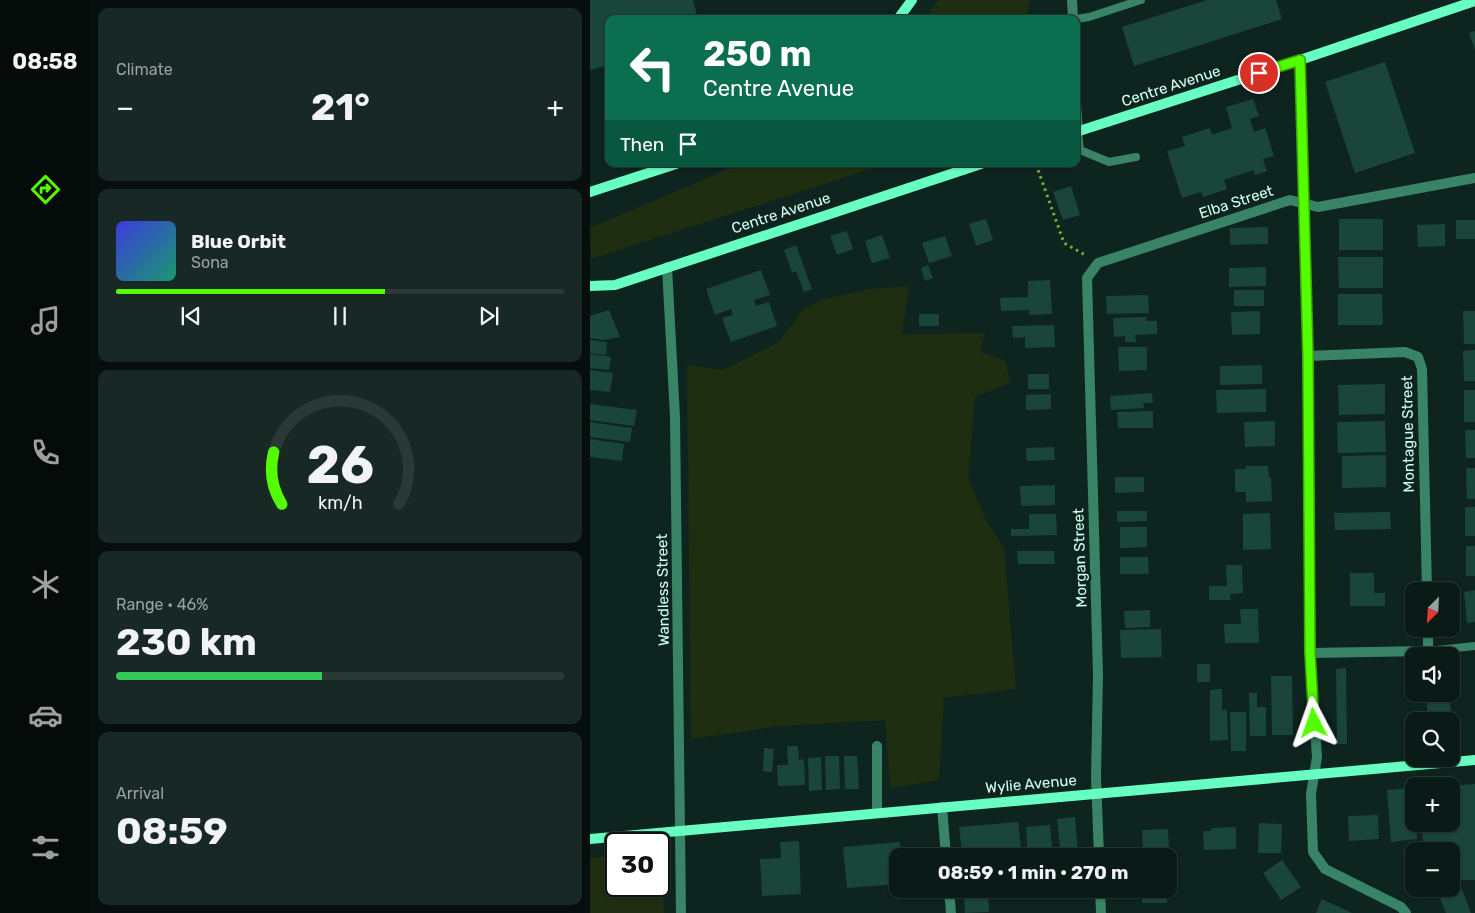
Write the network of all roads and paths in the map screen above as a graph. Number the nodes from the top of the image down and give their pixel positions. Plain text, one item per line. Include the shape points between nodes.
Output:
1 (912, 0) edge
2 (1072, 0) edge
3 (1141, 0) edge
4 (1475, 1) edge
5 (901, 15) edge
6 (1074, 15) edge
7 (1080, 19) edge
8 (1300, 60) junction
9 (1080, 131) edge
10 (1080, 150) edge
11 (1136, 157) dead end
12 (667, 167) edge
13 (972, 167) edge
14 (1037, 167) edge
15 (1475, 178) edge
16 (590, 192) edge
17 (1304, 204) junction
18 (1098, 263) junction
19 (667, 267) junction
20 (590, 286) edge
21 (1308, 356) junction
22 (1427, 582) edge
23 (1475, 646) edge
24 (1460, 648) edge
25 (1405, 651) edge
26 (1310, 653) junction
27 (877, 746) dead end
28 (1475, 760) edge
29 (1314, 774) junction
30 (1097, 794) junction
31 (942, 807) junction
32 (876, 813) junction
33 (681, 830) junction
34 (590, 839) edge
35 (945, 848) edge
36 (1099, 848) edge
37 (950, 898) edge
38 (1100, 898) edge
39 (681, 913) edge
40 (951, 913) edge
41 (1101, 913) edge
42 (1406, 913) edge

1 - 5 street
2 - 6 street
3 - 7 lane
4 - 8 street, Centre Avenue
8 - 9 street, Centre Avenue
8 - 17 street
10 - 11 lane via 1109,162
12 - 16 street
13 - 19 street, Centre Avenue
14 - 18 path via 1064,243
15 - 17 street, Elba Street via 1318,207
17 - 18 street, Elba Street via 1290,200
17 - 21 street
18 - 30 street, Morgan Street via 1087,278 1098,674
19 - 20 street, Centre Avenue via 615,285
19 - 33 street, Wandless Street via 676,417
21 - 22 street, Montague Street via 1405,352 1418,357 1422,369
21 - 26 street
23 - 24 lane
25 - 26 street
26 - 29 street via 1317,758
27 - 32 street
28 - 29 street, Wylie Avenue
29 - 30 street, Wylie Avenue
29 - 42 street via 1311,794 1313,852 1325,869 1401,907
30 - 31 street, Wylie Avenue
30 - 36 street, Morgan Street
31 - 32 street, Wylie Avenue
31 - 35 street
32 - 33 street, Wylie Avenue
33 - 34 street, Wylie Avenue
33 - 39 street, Wandless Street
37 - 40 street
38 - 41 street

